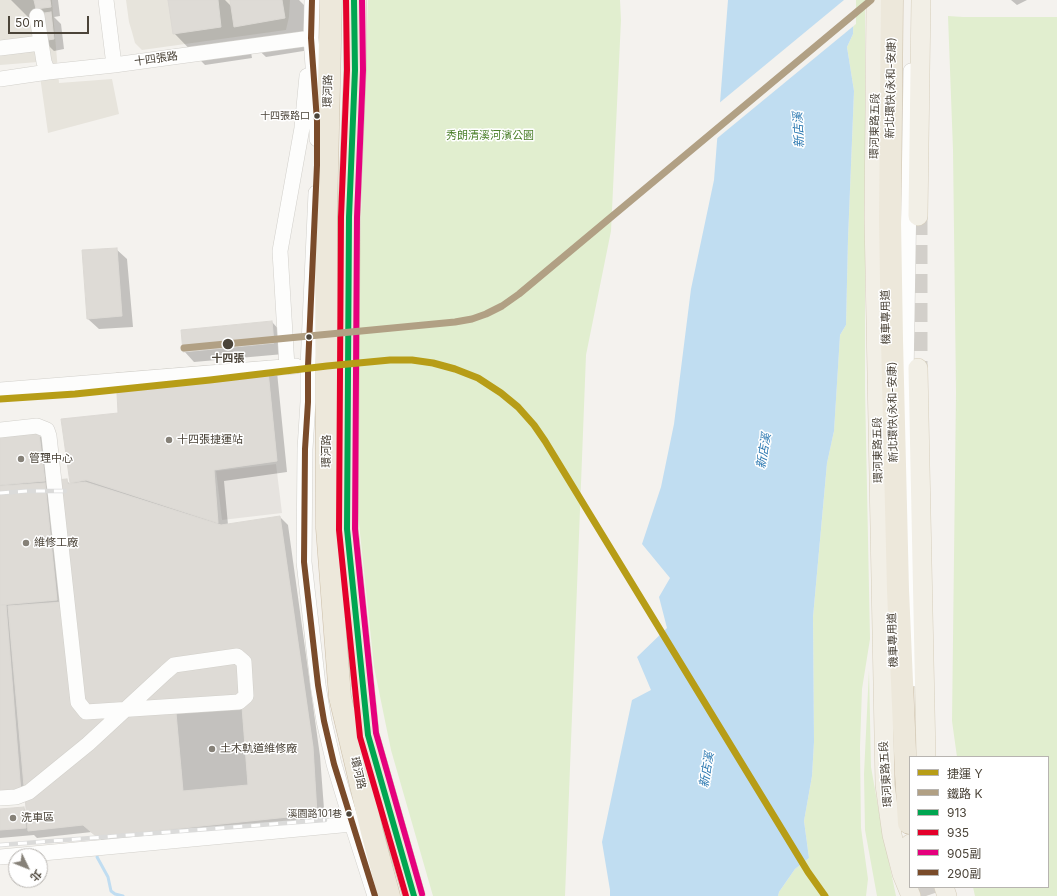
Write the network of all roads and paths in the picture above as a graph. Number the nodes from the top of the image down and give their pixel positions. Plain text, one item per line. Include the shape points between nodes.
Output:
1 (106, 0) edge
2 (312, 0) edge
3 (331, 0) edge
4 (876, 0) edge
5 (886, 0) edge
6 (892, 0) edge
7 (905, 0) edge
8 (913, 0) edge
9 (921, 0) edge
10 (354, 2) edge
11 (37, 16) dead end
12 (311, 38) junction
13 (41, 43) junction
14 (0, 48) edge
15 (114, 65) junction
16 (48, 72) junction
17 (0, 79) edge
18 (326, 212) junction
19 (918, 216) tunnel mouth
20 (308, 366) junction
21 (287, 367) junction
22 (918, 368) tunnel mouth
23 (0, 390) edge
24 (308, 402) junction
25 (0, 430) edge
26 (354, 600) junction
27 (911, 756) edge
28 (919, 756) edge
29 (926, 756) edge
30 (0, 798) edge
31 (352, 824) junction
32 (906, 824) edge
33 (909, 848) edge
34 (0, 857) edge
35 (902, 874) junction
36 (375, 896) edge
37 (390, 896) edge
38 (414, 896) edge
39 (428, 896) edge
40 (911, 896) edge

1 - 15 street
2 - 12 street
3 - 18 highway, 環河路
4 - 35 main road, 環河東路五段 via 874,218 885,785 892,835
5 - 32 street, 機車專用道 via 884,135 887,442 897,757
6 - 32 highway, 新北環快(永和-安康) via 892,340
7 - 27 highway, 新北環快(永和-安康) via 899,99 897,219 904,590
8 - 28 street, 機車專用道 via 906,378 912,620
9 - 19 main road
10 - 26 highway, 環河路 via 355,70 349,217 347,528
11 - 13 street
12 - 15 street, 十四張路
12 - 20 street via 317,157
12 - 21 street via 302,128 280,251
13 - 14 street
13 - 16 street
15 - 16 street, 十四張路
16 - 17 street, 十四張路
18 - 24 street
18 - 37 highway, 環河路 via 327,528 340,697
20 - 21 street
20 - 24 street
21 - 23 street
22 - 29 main road
24 - 31 street via 304,562 324,721
25 - 30 street via 37,426 47,430 78,702 86,712 117,710 125,710 132,709 140,708 239,702 246,696 244,662 237,656 174,665 144,693 127,708 122,713 88,744 29,792 16,797
26 - 38 highway, 環河路 via 368,736
26 - 39 highway via 392,776
31 - 34 street
31 - 36 street
33 - 35 main road
35 - 40 main road, 環河東路五段

